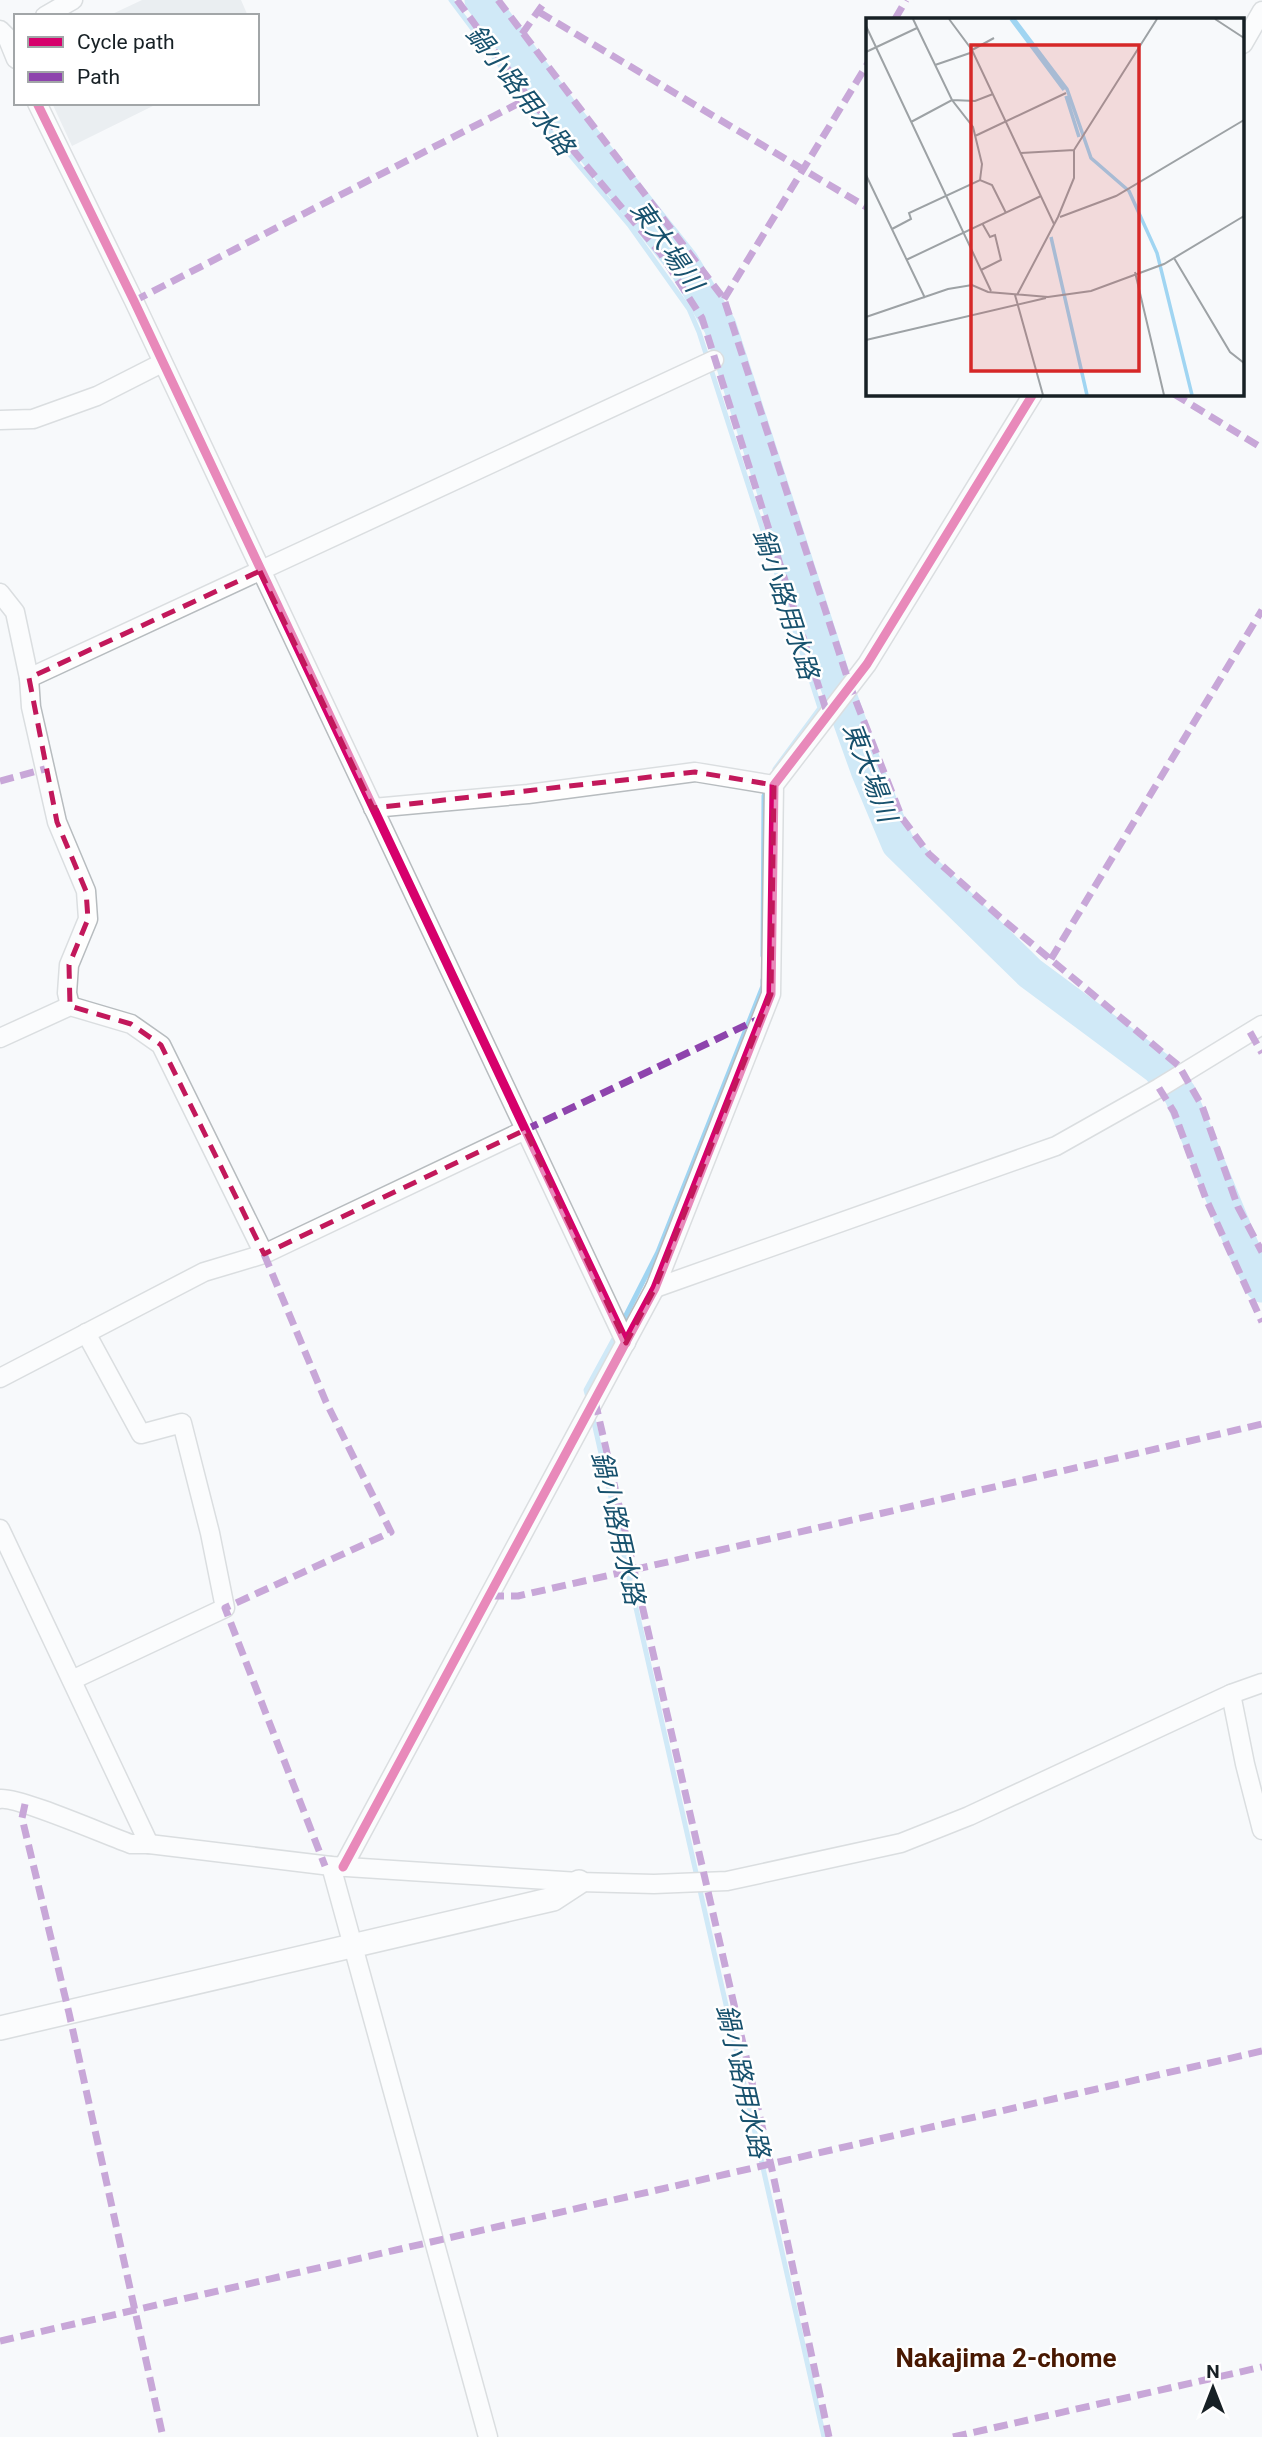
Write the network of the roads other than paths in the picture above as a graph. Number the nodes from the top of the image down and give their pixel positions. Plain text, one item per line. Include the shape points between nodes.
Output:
1 (73, 0) edge
2 (1262, 11) edge
3 (48, 14) edge
4 (1244, 42) edge
5 (38, 105) edge
6 (714, 359) dead end
7 (162, 363) junction
8 (1032, 396) edge
9 (0, 420) edge
10 (260, 570) junction
11 (0, 593) edge
12 (30, 678) junction
13 (774, 785) junction
14 (373, 808) junction
15 (70, 1006) junction
16 (1262, 1025) edge
17 (0, 1038) edge
18 (525, 1130) junction
19 (264, 1254) junction
20 (655, 1288) junction
21 (86, 1333) junction
22 (626, 1343) junction
23 (0, 1378) edge
24 (0, 1530) edge
25 (72, 1680) junction
26 (1262, 1683) edge
27 (1231, 1694) junction
28 (0, 1799) edge
29 (1262, 1830) edge
30 (149, 1843) junction
31 (337, 1867) junction
32 (579, 1882) junction
33 (353, 1947) junction
34 (0, 2028) edge
35 (488, 2437) edge

1 - 3 street
2 - 4 street
5 - 7 street
6 - 10 street
7 - 9 street via 97,396 33,419
7 - 10 street
8 - 13 street via 867,664
10 - 12 street
10 - 14 street
11 - 12 street via 15,612
12 - 15 street via 31,707 57,822 86,891 88,919 69,965
13 - 14 street via 695,772
13 - 20 street via 771,994
14 - 18 street
15 - 17 street
15 - 19 street via 131,1024 161,1045
16 - 20 street via 1056,1146
18 - 19 street
18 - 22 street
19 - 21 street via 204,1272
20 - 22 street
21 - 23 street
21 - 25 street via 141,1434 182,1423 225,1608
22 - 31 street
24 - 25 street
25 - 30 street
26 - 27 street
27 - 29 street
27 - 32 street via 901,1843 727,1881
28 - 30 street via 131,1844
30 - 31 street
31 - 32 street
31 - 33 street
32 - 33 street via 554,1899
33 - 34 street
33 - 35 street

